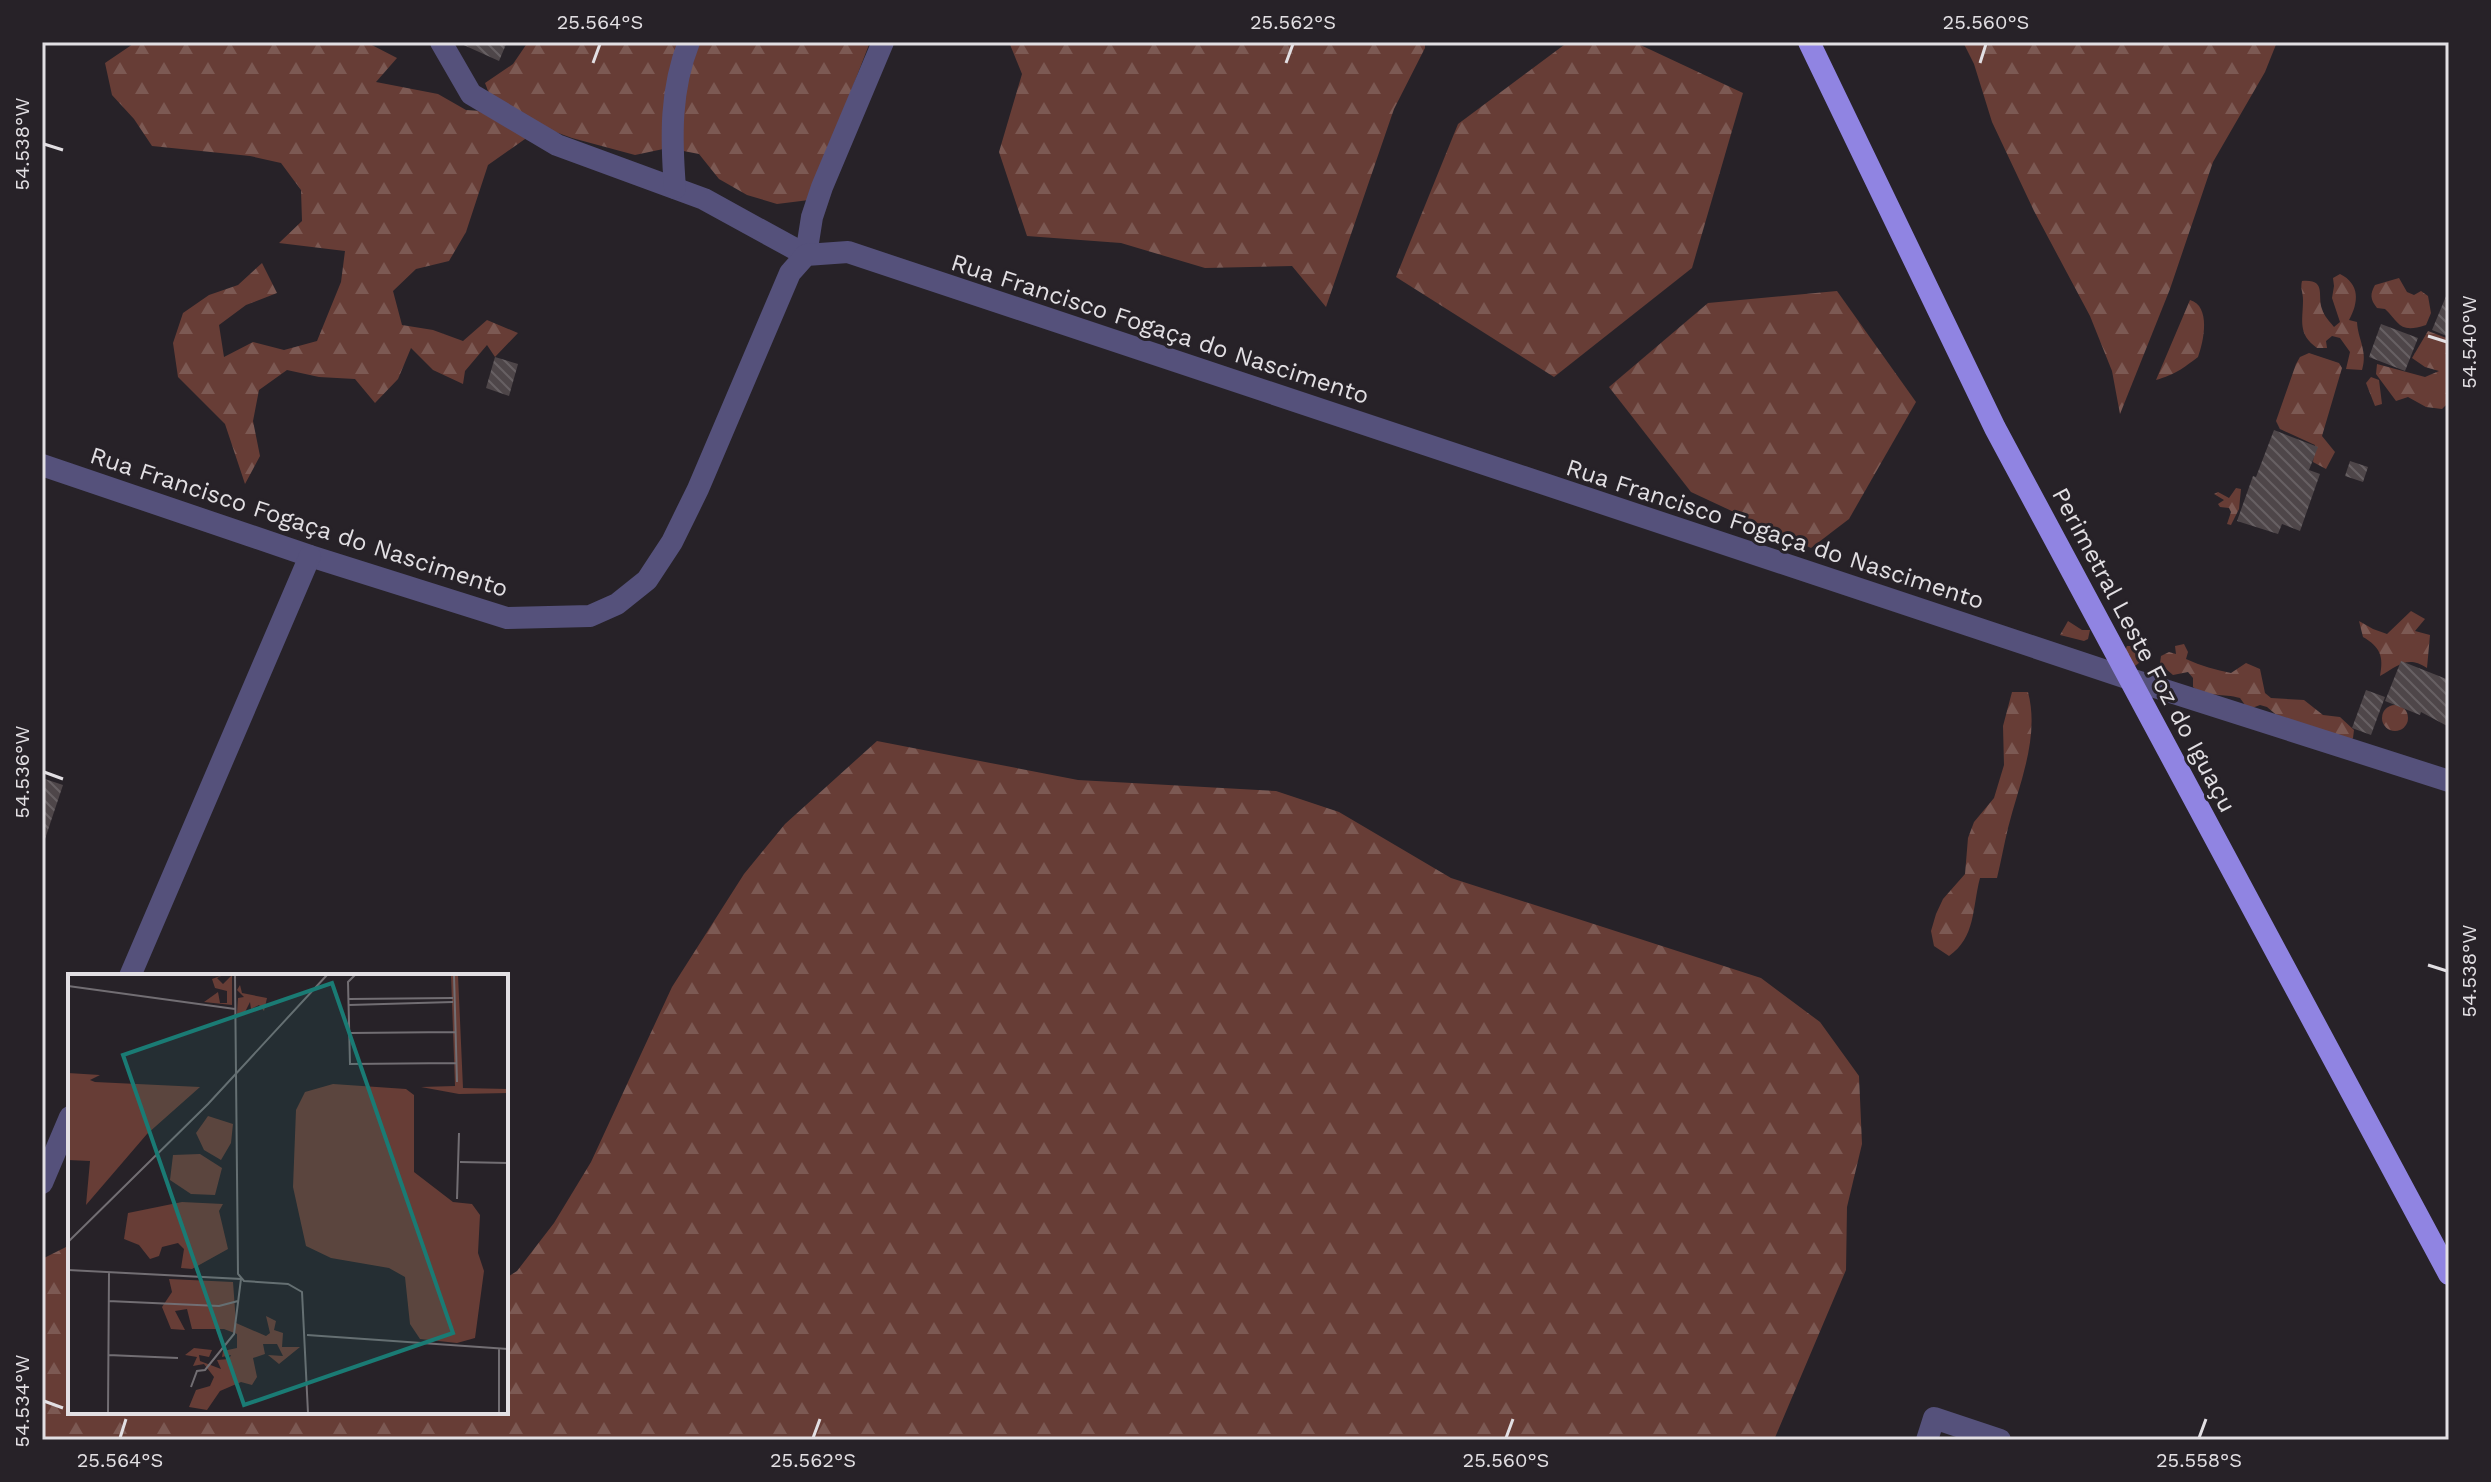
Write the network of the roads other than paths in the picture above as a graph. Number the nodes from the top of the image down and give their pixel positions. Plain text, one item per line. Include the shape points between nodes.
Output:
1 (441, 42) edge
2 (689, 42) edge
3 (883, 42) edge
4 (1809, 42) edge
5 (675, 188) junction
6 (806, 255) junction
7 (42, 465) edge
8 (310, 556) junction
9 (2130, 679) junction
10 (2449, 781) edge
11 (131, 974) edge
12 (68, 1122) edge
13 (42, 1183) edge
14 (2449, 1274) edge
15 (1927, 1440) edge
16 (2000, 1440) edge

1 - 5 street via 471,94 557,145
2 - 5 street via 674,95
3 - 6 street via 822,187
4 - 9 highway, Perimetral Leste Foz do Iguaçu via 1995,428
5 - 6 street
6 - 8 street, Rua Francisco Fogaça do Nascimento via 790,273 775,305 672,542 647,580 617,604 590,616 507,618
6 - 9 street, Rua Francisco Fogaça do Nascimento via 848,252
7 - 8 street, Rua Francisco Fogaça do Nascimento
8 - 11 street
9 - 10 street, Rua Francisco Fogaça do Nascimento
9 - 14 highway, Perimetral Leste Foz do Iguaçu
12 - 13 street
15 - 16 street via 1934,1418

